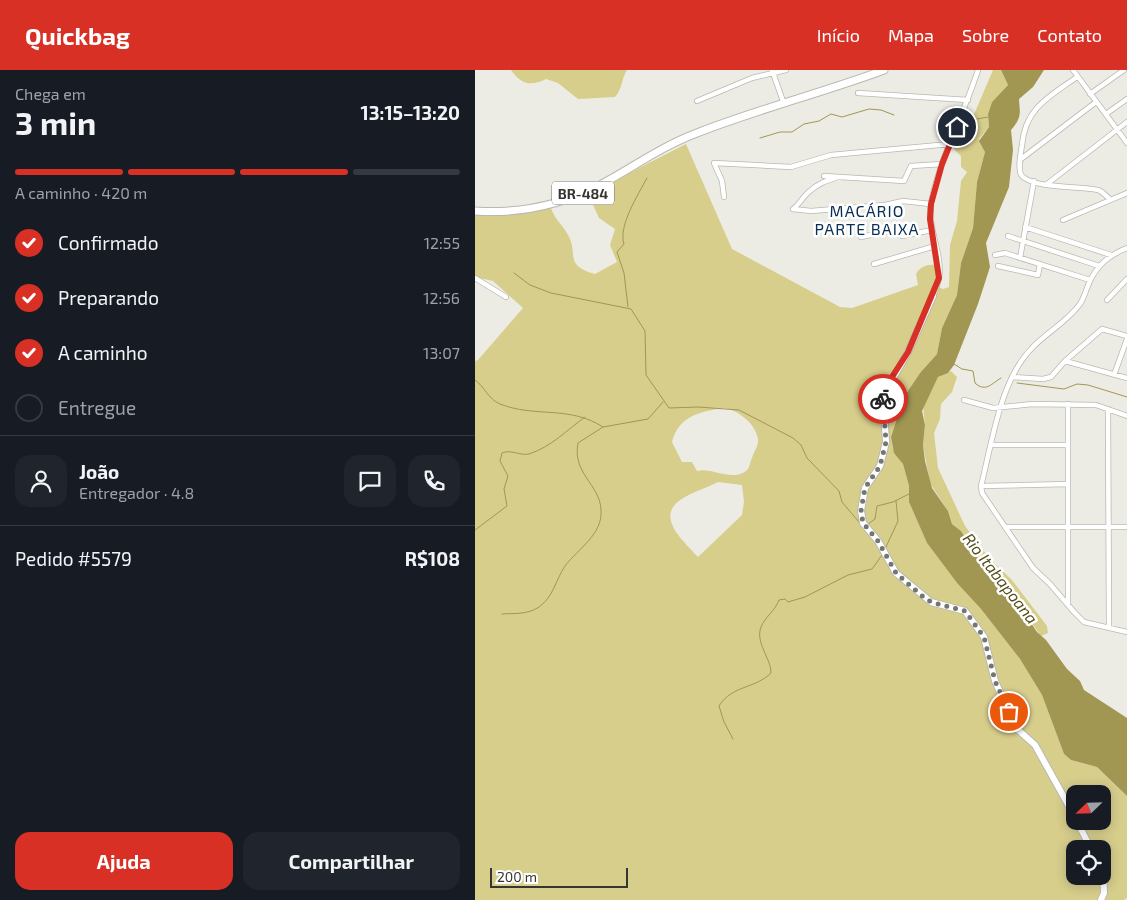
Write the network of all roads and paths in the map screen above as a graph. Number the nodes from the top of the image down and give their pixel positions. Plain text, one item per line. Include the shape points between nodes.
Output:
1 (787, 70) edge
2 (884, 70) edge
3 (978, 70) edge
4 (1124, 70) edge
5 (773, 72) edge
6 (1076, 72) edge
7 (858, 93) dead end
8 (1090, 94) junction
9 (1127, 99) edge
10 (969, 100) junction
11 (697, 101) dead end
12 (1096, 102) junction
13 (784, 104) junction
14 (1105, 114) junction
15 (1127, 122) edge
16 (1117, 129) junction
17 (1127, 143) edge
18 (950, 144) junction
19 (1021, 159) junction
20 (942, 164) junction
21 (824, 176) dead end
22 (836, 177) junction
23 (1034, 180) junction
24 (1047, 184) junction
25 (1127, 193) edge
26 (723, 198) dead end
27 (1110, 199) junction
28 (931, 204) junction
29 (475, 211) edge
30 (1063, 220) dead end
31 (1025, 227) junction
32 (932, 230) junction
33 (1008, 236) dead end
34 (861, 237) dead end
35 (1023, 241) junction
36 (935, 246) junction
37 (1127, 248) edge
38 (995, 254) dead end
39 (1111, 255) junction
40 (1020, 258) junction
41 (874, 264) dead end
42 (1040, 264) junction
43 (998, 266) dead end
44 (1099, 266) junction
45 (475, 278) edge
46 (1090, 280) junction
47 (1126, 281) edge
48 (933, 296) joint
49 (506, 297) dead end
50 (1107, 300) dead end
51 (1127, 337) edge
52 (1065, 362) junction
53 (1115, 375) junction
54 (1012, 377) junction
55 (1127, 378) edge
56 (963, 400) dead end
57 (1068, 404) junction
58 (1001, 408) junction
59 (1108, 409) junction
60 (1127, 416) edge
61 (991, 445) junction
62 (1068, 446) junction
63 (1068, 484) junction
64 (981, 486) junction
65 (1005, 527) junction
66 (1068, 527) junction
67 (1109, 527) junction
68 (1127, 527) edge
69 (1068, 605) junction
70 (1109, 626) junction
71 (1127, 632) edge
72 (1066, 801) edge
73 (1104, 885) edge
74 (1101, 900) edge

1 - 5 street
2 - 13 main road, BR-484
3 - 10 street
4 - 8 street
5 - 11 street
5 - 13 street
6 - 8 street
6 - 19 street via 1029,116
7 - 10 street
8 - 12 street
9 - 14 street
10 - 18 street
12 - 14 street
12 - 19 street
13 - 29 main road, BR-484 via 680,140 598,185 563,200 511,211
14 - 16 street
15 - 16 street
16 - 17 street
16 - 24 street
18 - 20 street
18 - 26 street via 831,155 791,167 714,163 722,181
19 - 23 street via 1022,176
20 - 22 street via 911,166 904,182
20 - 28 street
21 - 22 street
22 - 28 street via 807,192 793,209 822,210 903,201
23 - 24 street
23 - 31 street
24 - 27 street via 1100,190
25 - 27 street
27 - 30 street
28 - 32 street
31 - 35 street
31 - 39 street
32 - 34 street via 902,236 889,231
32 - 36 street
33 - 35 street
35 - 40 street
35 - 44 street
36 - 41 street
36 - 48 street via 939,278
37 - 39 street
38 - 40 street via 1005,253
39 - 44 street
40 - 42 street
42 - 43 street via 1038,275
42 - 46 street
44 - 46 street
45 - 49 street
46 - 54 street via 1080,304 1031,348
47 - 50 street
48 - 72 street via 908,352 883,396 886,442 880,466 865,488 861,511 863,523 878,541 896,573 931,602 965,611 984,637 995,681 1016,728 1035,746
51 - 52 street via 1102,329
51 - 53 street
52 - 53 street
52 - 54 street via 1051,377
53 - 55 street
54 - 58 street
56 - 58 street
57 - 58 street
57 - 59 street
57 - 62 street
58 - 61 street
59 - 60 street
59 - 67 street
61 - 62 street
61 - 64 street
62 - 63 street
63 - 64 street
63 - 66 street
64 - 65 street via 982,493
65 - 66 street
65 - 69 street via 1033,568
66 - 67 street
66 - 69 street
67 - 68 street
67 - 70 street
69 - 70 street via 1084,622
70 - 71 street
73 - 74 street

